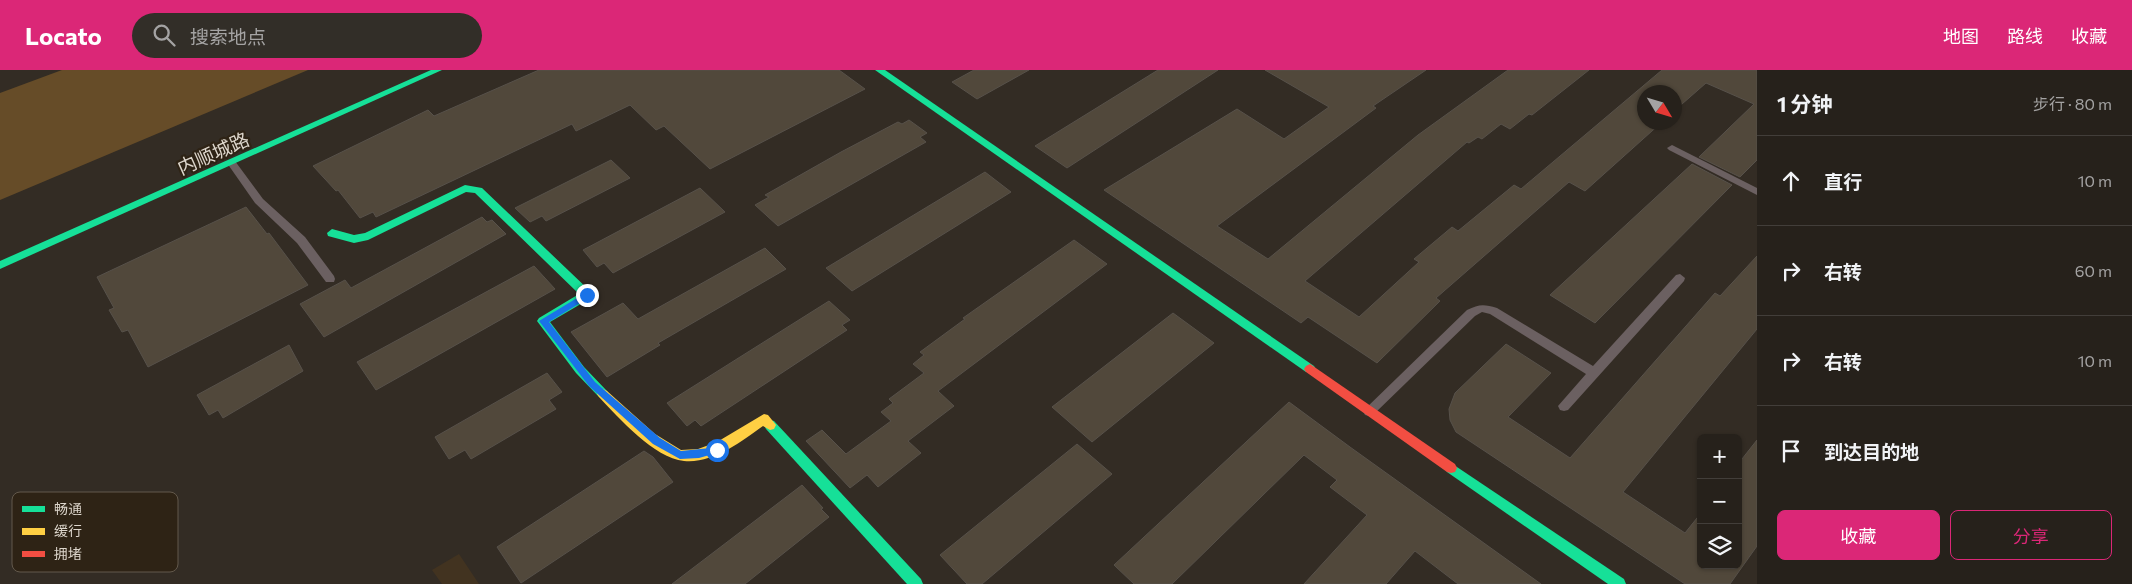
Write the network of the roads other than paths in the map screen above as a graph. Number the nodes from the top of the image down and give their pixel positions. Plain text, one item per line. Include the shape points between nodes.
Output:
1 (438, 70) edge
2 (879, 70) edge
3 (1672, 148) dead end
4 (232, 163) junction
5 (1757, 192) edge
6 (332, 233) dead end
7 (0, 265) edge
8 (1680, 278) dead end
9 (330, 279) dead end
10 (1594, 373) junction
11 (1564, 406) dead end
12 (1369, 411) junction
13 (916, 584) edge
14 (1619, 584) edge

1 - 4 street, 内顺城路
2 - 12 street
3 - 5 lane
4 - 7 street, 内顺城路
4 - 9 lane via 259,201 301,240
6 - 13 street via 354,239 368,236 465,188 478,190 587,295 543,321 592,384 657,441 680,455 717,450 764,419
8 - 10 lane
10 - 11 lane
10 - 12 lane via 1493,311 1481,308
12 - 14 street

